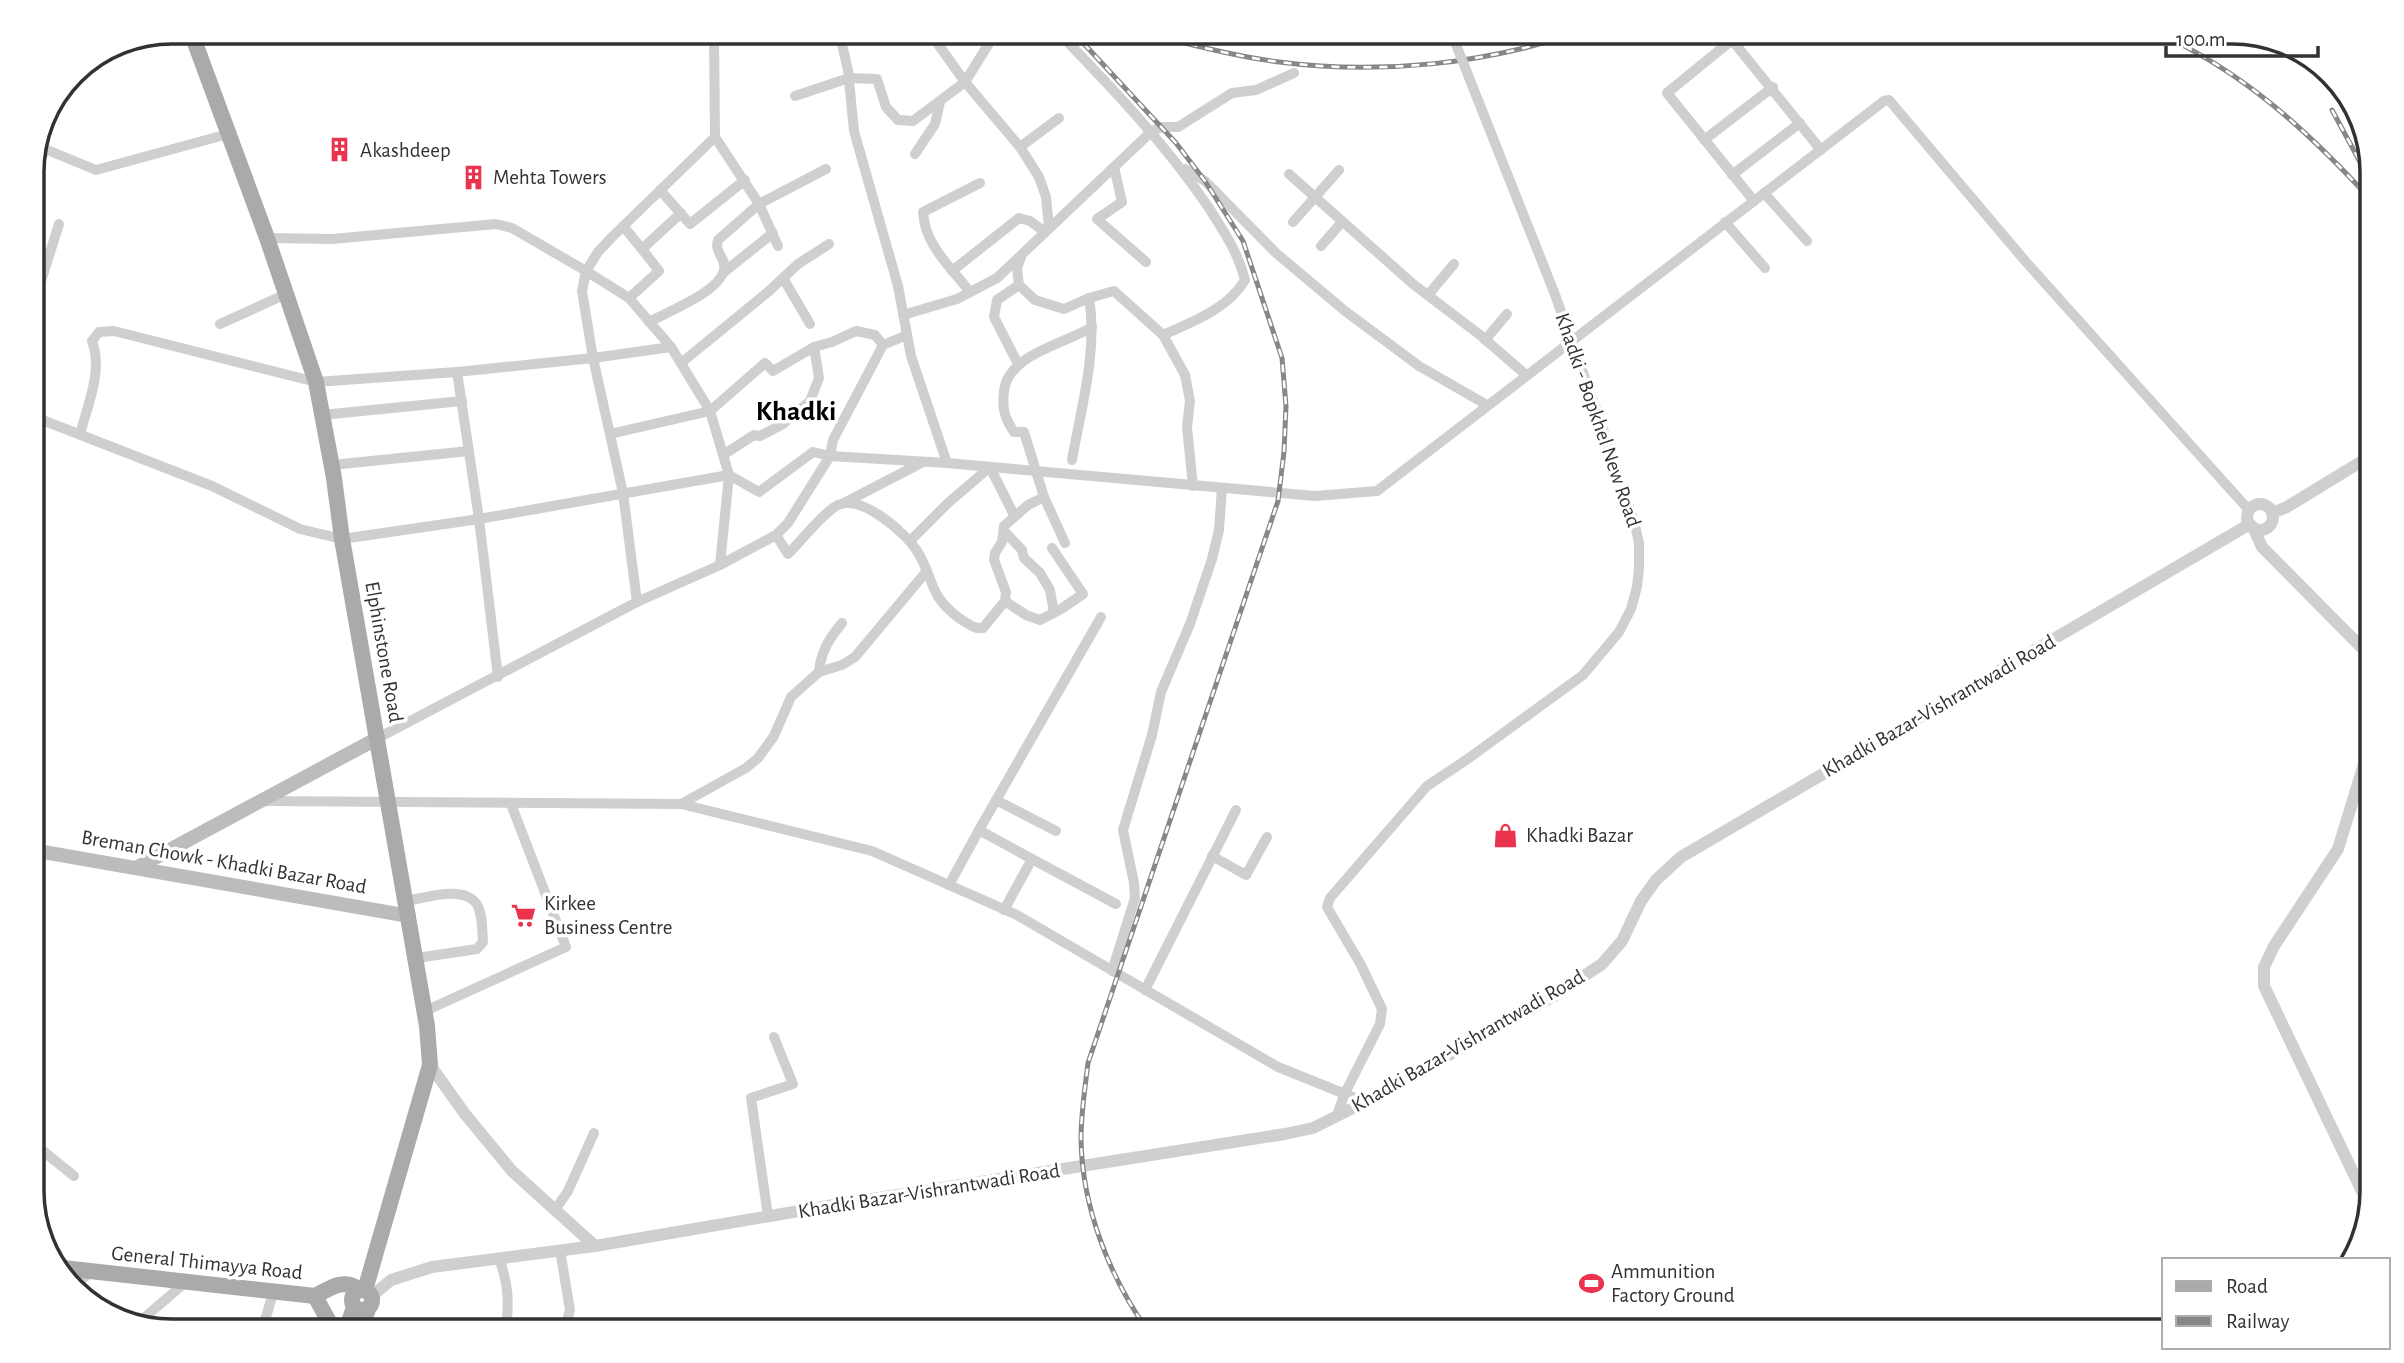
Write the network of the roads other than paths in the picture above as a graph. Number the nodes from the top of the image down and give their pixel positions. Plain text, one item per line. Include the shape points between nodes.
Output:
1 (195, 44) edge
2 (714, 44) edge
3 (842, 44) edge
4 (938, 44) edge
5 (1069, 44) edge
6 (1456, 44) edge
7 (1727, 44) edge
8 (1735, 44) edge
9 (988, 45) edge
10 (1294, 73) dead end
11 (849, 78) junction
12 (965, 82) junction
13 (1773, 87) junction
14 (795, 96) dead end
15 (940, 102) junction
16 (1059, 118) dead end
17 (1800, 123) junction
18 (1152, 131) junction
19 (228, 134) junction
20 (715, 137) junction
21 (1704, 140) junction
22 (1020, 147) junction
23 (46, 149) edge
24 (1821, 150) junction
25 (915, 154) dead end
26 (1178, 164) junction
27 (1114, 167) junction
28 (826, 169) dead end
29 (1339, 170) dead end
30 (1289, 174) dead end
31 (1732, 175) junction
32 (745, 180) junction
33 (980, 183) dead end
34 (660, 190) junction
35 (1764, 193) junction
36 (1315, 197) junction
37 (1754, 201) junction
38 (759, 204) junction
39 (681, 213) junction
40 (1293, 222) dead end
41 (1342, 222) junction
42 (1726, 222) junction
43 (59, 224) dead end
44 (623, 226) junction
45 (1047, 229) junction
46 (773, 233) junction
47 (267, 239) junction
48 (1807, 241) dead end
49 (830, 244) dead end
50 (778, 246) dead end
51 (1321, 246) dead end
52 (642, 248) junction
53 (1021, 254) junction
54 (1146, 262) dead end
55 (1454, 264) dead end
56 (1765, 268) dead end
57 (586, 271) junction
58 (952, 271) junction
59 (44, 272) edge
60 (724, 272) junction
61 (783, 278) junction
62 (1018, 285) junction
63 (970, 292) junction
64 (286, 294) junction
65 (1428, 295) junction
66 (629, 298) junction
67 (1089, 298) junction
68 (1507, 314) dead end
69 (904, 315) junction
70 (649, 322) junction
71 (220, 324) dead end
72 (810, 324) dead end
73 (1092, 327) junction
74 (907, 335) junction
75 (1163, 335) junction
76 (1485, 340) junction
77 (883, 345) junction
78 (670, 347) junction
79 (814, 347) junction
80 (593, 358) junction
81 (681, 363) junction
82 (1018, 364) junction
83 (457, 372) junction
84 (1526, 375) junction
85 (316, 382) junction
86 (461, 401) junction
87 (1488, 405) junction
88 (710, 411) junction
89 (322, 415) junction
90 (44, 420) edge
91 (80, 434) junction
92 (610, 434) junction
93 (469, 451) junction
94 (723, 455) junction
95 (830, 456) junction
96 (1072, 460) dead end
97 (924, 462) junction
98 (2360, 462) edge
99 (947, 463) junction
100 (332, 465) junction
101 (990, 467) junction
102 (1037, 471) junction
103 (729, 475) junction
104 (1193, 486) junction
105 (1222, 488) junction
106 (623, 494) junction
107 (1044, 497) junction
108 (842, 504) junction
109 (2249, 510) junction
110 (2272, 513) junction
111 (1014, 515) junction
112 (479, 519) junction
113 (2251, 526) junction
114 (1004, 531) junction
115 (776, 535) junction
116 (342, 539) junction
117 (910, 541) junction
118 (1065, 543) dead end
119 (1052, 548) dead end
120 (720, 565) junction
121 (926, 572) junction
122 (1005, 601) junction
123 (637, 602) junction
124 (1054, 612) junction
125 (1101, 617) dead end
126 (842, 624) dead end
127 (2360, 646) edge
128 (819, 672) junction
129 (498, 677) junction
130 (378, 738) junction
131 (2360, 777) edge
132 (996, 800) junction
133 (261, 801) junction
134 (390, 804) junction
135 (511, 804) junction
136 (681, 804) junction
137 (1236, 810) dead end
138 (979, 830) junction
139 (1056, 831) dead end
140 (1267, 837) dead end
141 (44, 852) edge
142 (1212, 856) junction
143 (1032, 859) junction
144 (136, 868) junction
145 (949, 885) junction
146 (1116, 904) dead end
147 (408, 909) junction
148 (1004, 910) junction
149 (417, 958) junction
150 (1112, 971) junction
151 (1145, 990) junction
152 (425, 1012) junction
153 (774, 1037) dead end
154 (430, 1065) junction
155 (1345, 1093) junction
156 (1365, 1101) junction
157 (1338, 1115) junction
158 (594, 1133) dead end
159 (44, 1152) edge
160 (74, 1177) dead end
161 (2360, 1187) edge
162 (555, 1210) junction
163 (768, 1216) junction
164 (594, 1246) junction
165 (560, 1250) junction
166 (499, 1258) junction
167 (69, 1269) edge
168 (92, 1271) junction
169 (80, 1281) edge
170 (186, 1282) junction
171 (273, 1293) junction
172 (320, 1294) junction
173 (362, 1298) junction
174 (146, 1316) edge
175 (266, 1319) edge
176 (329, 1319) edge
177 (352, 1319) edge
178 (361, 1319) edge
179 (507, 1319) edge
180 (568, 1319) edge

1 - 19 main road, Elphinstone Road
2 - 20 street
3 - 11 street
4 - 12 street
5 - 18 street
6 - 155 street, Khadki - Bopkhel New Road, bridge via 1595,406 1634,522 1639,568 1631,609 1619,632 1583,675 1427,786 1330,898 1326,907 1382,1009 1380,1024
7 - 21 street via 1667,93
8 - 13 street
9 - 12 street
10 - 18 street via 1256,90 1232,93 1178,127
11 - 14 street
11 - 15 street via 877,79 886,107 898,121 912,121
11 - 69 street via 854,131
12 - 15 street
12 - 22 street
13 - 17 street
13 - 21 street
15 - 25 street via 935,124
16 - 22 street
17 - 24 street
17 - 31 street
18 - 26 street
18 - 27 street
19 - 23 street via 96,170
19 - 47 main road, Elphinstone Road
20 - 32 street
20 - 34 street
21 - 31 street
22 - 45 street via 1046,197
24 - 35 street
24 - 109 street via 1889,100 2034,271
26 - 75 street via 1233,245 1245,280 1218,308
26 - 87 street via 1205,181 1276,253 1345,311 1419,366
27 - 45 street
27 - 54 street via 1122,202 1097,219
28 - 38 street
29 - 36 street
30 - 36 street
31 - 37 street
32 - 38 street
32 - 39 street via 690,224
33 - 58 street via 923,212 924,226
34 - 39 street
34 - 44 street
35 - 37 street
35 - 48 street
36 - 40 street
36 - 41 street
37 - 42 street
38 - 46 street
38 - 60 street via 718,240
39 - 52 street
41 - 51 street
41 - 65 street
42 - 56 street
42 - 84 street
43 - 59 street
44 - 52 street
44 - 57 street
45 - 53 street
45 - 58 street via 1019,218
46 - 50 street
46 - 60 street
47 - 57 street via 332,239 496,225 512,228
47 - 64 main road, Elphinstone Road
49 - 61 street
52 - 66 street via 659,271
53 - 62 street
53 - 63 street via 997,278
55 - 65 street
57 - 66 street
57 - 80 street via 582,291
58 - 63 street
60 - 70 street via 707,291
61 - 72 street
61 - 81 street
62 - 67 street via 1035,300 1064,309
62 - 82 street via 997,300 994,317
63 - 69 street
64 - 71 street
64 - 85 main road, Elphinstone Road
65 - 76 street
66 - 70 street
67 - 73 street
67 - 75 street via 1114,291
68 - 76 street
69 - 74 street
70 - 78 street
73 - 82 street
73 - 96 street
74 - 77 street
74 - 99 street
75 - 104 street via 1185,376 1190,401 1187,427
76 - 84 street
77 - 79 street via 875,335 856,331
77 - 95 street via 833,440
78 - 80 street
78 - 81 street
79 - 88 street via 773,371 765,362
79 - 94 street via 818,378 810,401 783,424 754,435
80 - 83 street
80 - 92 street
81 - 88 street
82 - 102 street via 1005,381 1003,416 1014,432 1024,432
83 - 85 street
83 - 86 street
84 - 87 street
85 - 89 main road, Elphinstone Road
85 - 91 street via 114,331 99,332 92,341 98,356 96,372
86 - 89 street
86 - 93 street
87 - 105 street via 1377,491 1315,496
88 - 92 street
88 - 94 street
89 - 100 main road, Elphinstone Road
90 - 91 street
91 - 116 street via 212,486 300,529
92 - 106 street
93 - 100 street
93 - 112 street
94 - 103 street
95 - 97 street
95 - 103 street via 813,452 759,492
95 - 115 street
97 - 99 street
97 - 108 street
98 - 110 street
99 - 101 street
100 - 116 main road, Elphinstone Road
101 - 102 street
101 - 111 street
101 - 117 street
102 - 104 street
102 - 107 street
103 - 106 street
103 - 120 street
104 - 105 street
105 - 150 street via 1212,559 1191,624 1161,692 1123,830 1135,898
106 - 112 street
106 - 123 street
107 - 111 street
107 - 118 street
108 - 115 street via 788,554
108 - 117 street via 861,505
109 - 110 street via 2262,504
109 - 113 street
110 - 113 street via 2267,527
111 - 114 street
112 - 116 street
112 - 129 street
113 - 127 street via 2262,547
113 - 156 street, Khadki Bazar-Vishrantwadi Road via 1681,857 1656,880 1622,941 1602,964 1554,996
114 - 122 street via 994,560
114 - 124 street via 1040,573 1050,590
115 - 120 street
116 - 130 main road, Elphinstone Road
117 - 121 street
119 - 124 street via 1083,594
120 - 123 street
121 - 122 street via 942,603 976,629 987,625
121 - 128 street via 855,657
122 - 124 street via 1040,620
123 - 129 street
125 - 132 street
126 - 128 street via 827,642
128 - 136 street via 791,697 774,736 758,758
129 - 130 street
130 - 133 main road
130 - 134 main road, Elphinstone Road
131 - 161 street via 2338,849 2274,946 2264,967 2264,986
132 - 138 street
132 - 139 street
133 - 134 street
133 - 144 main road
134 - 135 street
134 - 147 main road, Elphinstone Road
135 - 136 street
135 - 152 street via 566,947
136 - 145 street via 872,851
137 - 142 street
138 - 143 street
138 - 145 street
140 - 142 street via 1246,875
141 - 144 main road, Breman Chowk - Khadki Bazar Road
142 - 151 street
143 - 146 street
143 - 148 street
144 - 147 main road, Breman Chowk - Khadki Bazar Road
145 - 148 street
147 - 149 main road, Elphinstone Road
147 - 149 street via 449,894 463,895 476,903 480,915 484,942 477,949
148 - 150 street
149 - 152 main road, Elphinstone Road
150 - 151 street
151 - 155 street via 1278,1067
152 - 154 main road, Elphinstone Road
153 - 163 street via 793,1084 751,1098
154 - 162 street via 512,1171
154 - 173 main road, Elphinstone Road
155 - 156 street
155 - 157 street
156 - 157 street, Khadki Bazar-Vishrantwadi Road
157 - 163 street, Khadki Bazar-Vishrantwadi Road via 1313,1128 1285,1134
158 - 162 street
159 - 160 street
162 - 164 street
163 - 164 street, Khadki Bazar-Vishrantwadi Road
164 - 165 street, Khadki Bazar-Vishrantwadi Road
165 - 166 street, Khadki Bazar-Vishrantwadi Road
165 - 180 street
166 - 173 street, Khadki Bazar-Vishrantwadi Road via 432,1267 391,1280
166 - 179 street via 507,1281
167 - 168 main road, General Thimayya Road
168 - 169 street
168 - 170 main road, General Thimayya Road
170 - 171 main road, General Thimayya Road
170 - 174 street
171 - 172 main road, General Thimayya Road
171 - 175 street
172 - 173 main road, General Thimayya Road via 334,1285 352,1285
172 - 176 main road
173 - 177 main road
173 - 178 main road, Elphinstone Road

